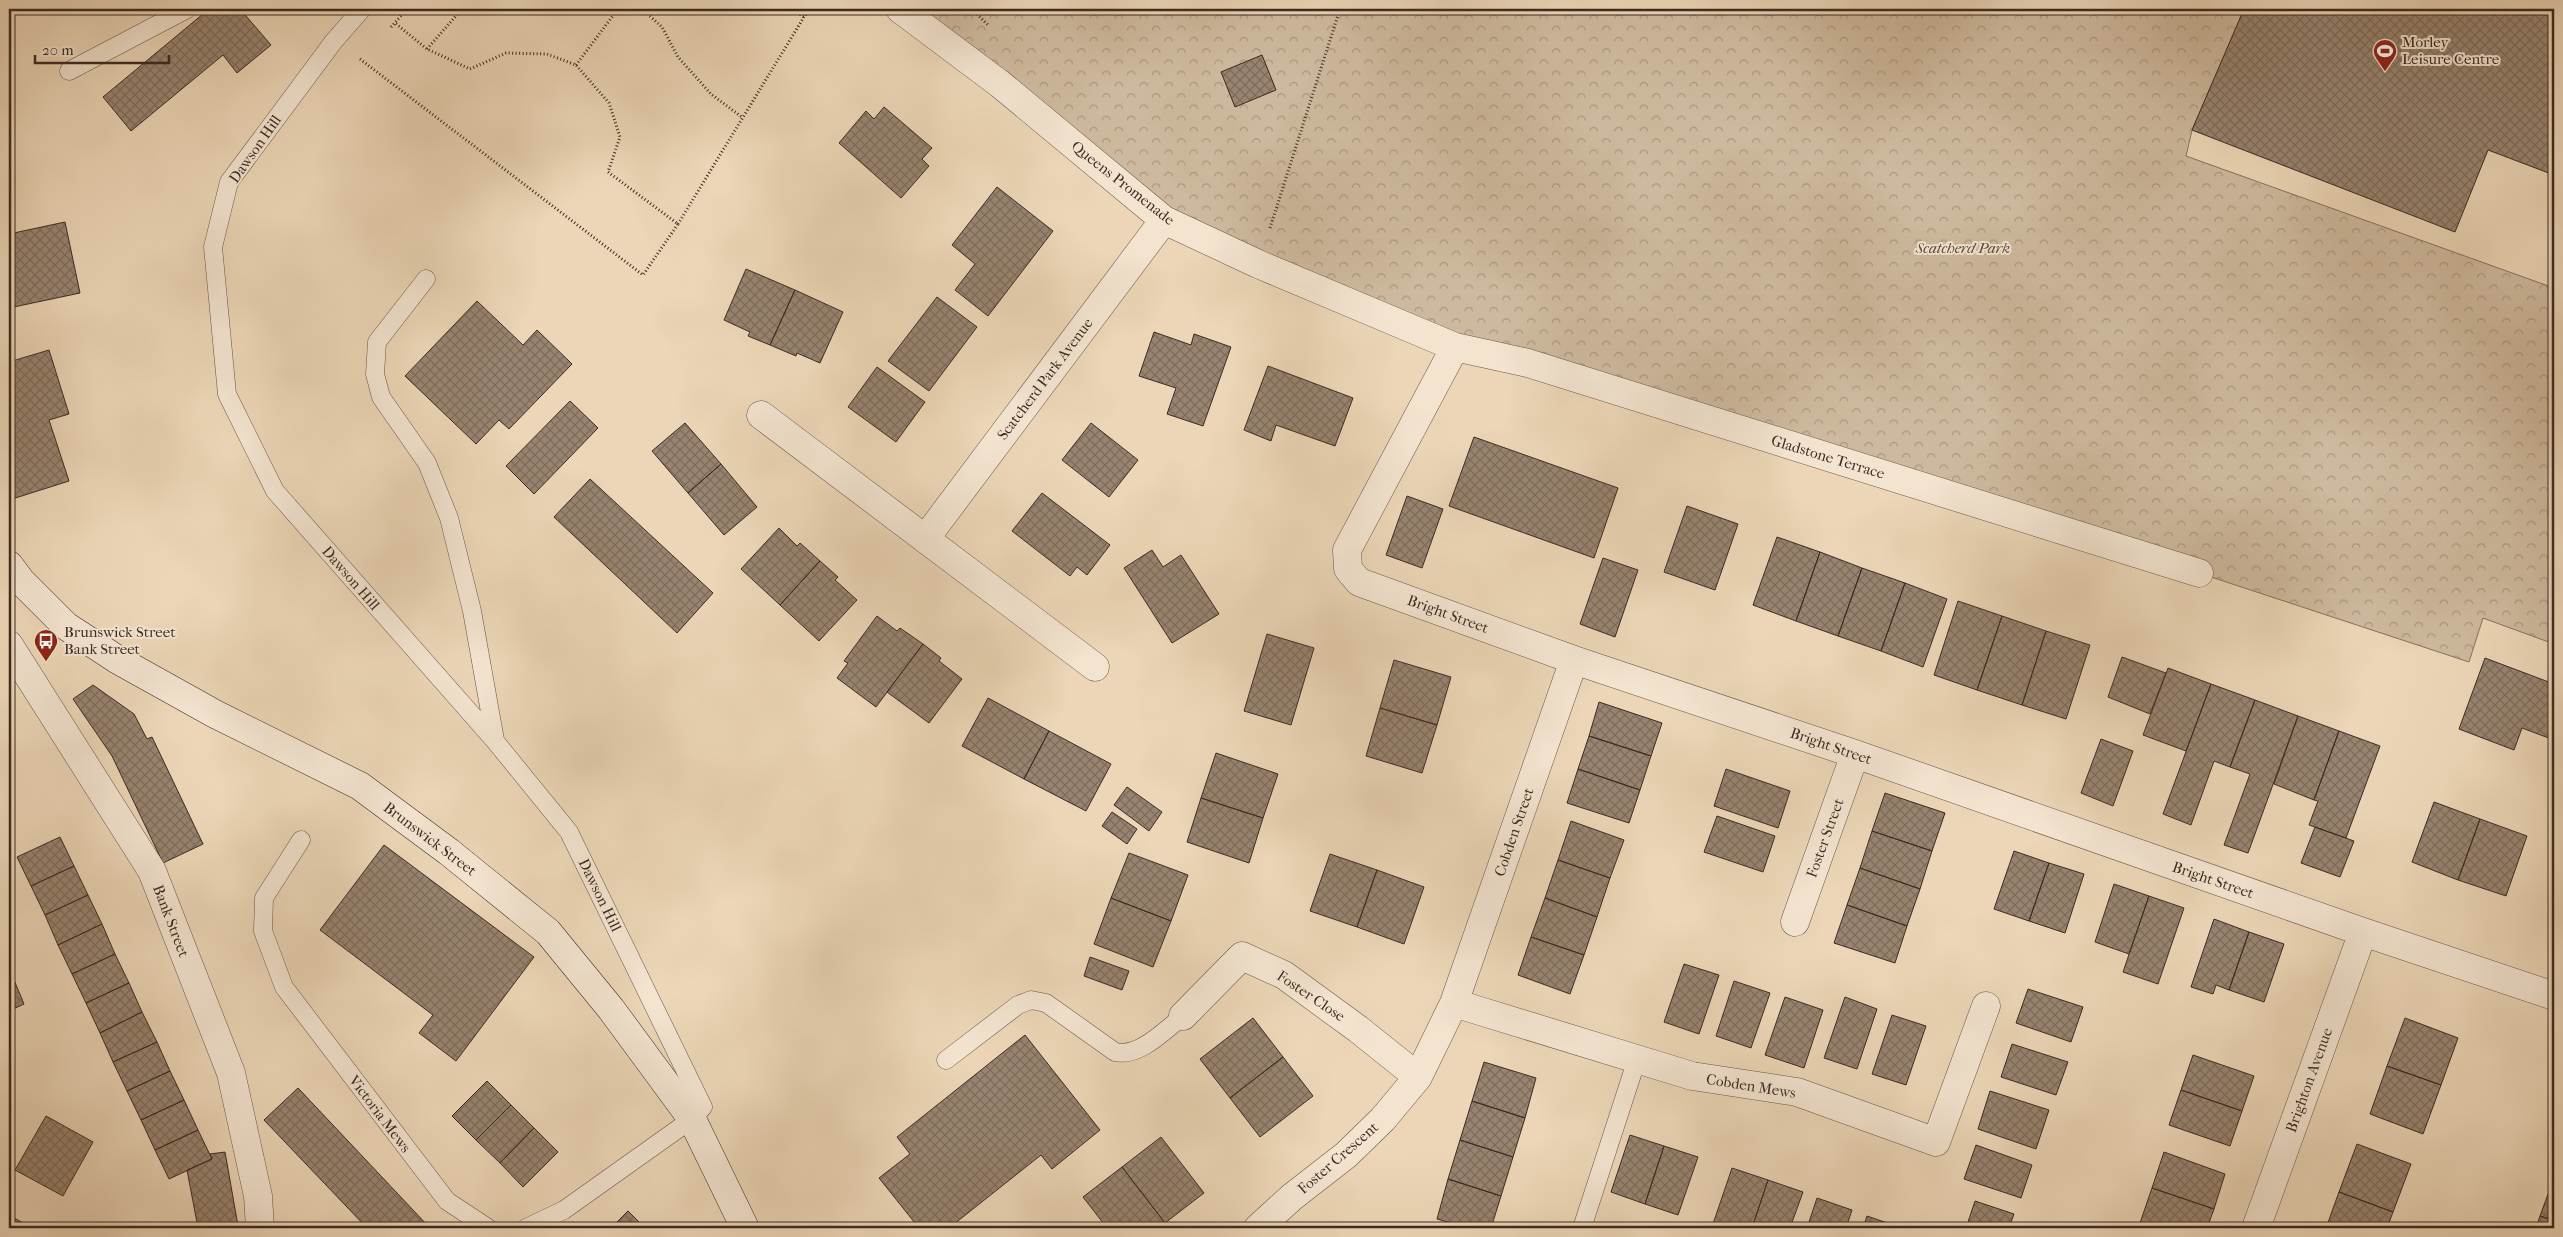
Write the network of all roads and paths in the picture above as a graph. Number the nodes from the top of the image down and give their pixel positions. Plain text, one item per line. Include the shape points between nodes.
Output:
1 (187, 9) edge
2 (362, 9) edge
3 (462, 9) edge
4 (618, 9) edge
5 (642, 9) edge
6 (791, 9) edge
7 (809, 9) edge
8 (900, 9) edge
9 (1340, 9) edge
10 (804, 17) junction
11 (395, 23) dead end
12 (427, 49) junction
13 (358, 57) dead end
14 (576, 65) junction
15 (69, 71) dead end
16 (743, 118) junction
17 (1164, 220) junction
18 (678, 224) junction
19 (1258, 264) junction
20 (426, 279) dead end
21 (1455, 347) junction
22 (761, 415) dead end
23 (925, 539) junction
24 (2199, 573) dead end
25 (13, 579) edge
26 (9, 644) edge
27 (1574, 660) junction
28 (1095, 667) dead end
29 (495, 741) junction
30 (1855, 754) junction
31 (301, 840) dead end
32 (1796, 922) dead end
33 (2363, 932) junction
34 (2554, 996) edge
35 (1454, 1003) junction
36 (1986, 1006) dead end
37 (1183, 1016) joint
38 (1637, 1059) junction
39 (946, 1060) dead end
40 (1418, 1077) junction
41 (692, 1119) junction
42 (260, 1228) edge
43 (488, 1228) edge
44 (526, 1228) edge
45 (745, 1228) edge
46 (1258, 1228) edge
47 (1582, 1228) edge
48 (2256, 1228) edge

1 - 15 lane
2 - 29 lane, Dawson Hill via 334,41 229,182 213,247 227,394 275,491
3 - 12 path
4 - 14 path
5 - 16 path via 662,27 678,57 711,94
6 - 10 path
7 - 10 path
8 - 17 street, Queens Promenade via 1000,84
9 - 19 path
10 - 16 path
11 - 12 path
12 - 14 path via 470,69 506,53 548,54
13 - 18 path via 643,274
14 - 18 path via 609,103 620,137 608,172
16 - 18 path
17 - 19 street, Queens Promenade
17 - 23 street, Scatcherd Park Avenue
19 - 21 street, Queens Promenade
20 - 29 lane via 377,342 374,374 381,397 427,463 449,518 472,611
21 - 24 street, Gladstone Terrace via 1528,363
21 - 27 street, Bright Street via 1347,550 1348,568 1359,582
22 - 23 street
23 - 28 street
25 - 41 street, Brunswick Street via 66,626 118,660 215,714 360,786 449,852 548,932
26 - 42 street, Bank Street via 152,871 231,1073 258,1196
27 - 30 street, Bright Street
27 - 35 street, Cobden Street
29 - 41 lane, Dawson Hill via 570,832 703,1107
30 - 32 street, Foster Street
30 - 33 street, Bright Street
31 - 43 lane, Victoria Mews via 264,898 263,931 284,987 447,1202
33 - 34 street, Bright Street
33 - 48 street, Brighton Avenue
35 - 38 street, Cobden Mews
35 - 40 street, Foster Crescent
36 - 38 street, Cobden Mews via 1936,1142 1797,1092 1692,1076
37 - 39 lane via 1148,1043 1124,1054 1115,1052 1046,1004 1031,1000 1018,1005
37 - 40 street, Foster Close via 1242,956 1284,975
38 - 47 lane
40 - 46 street, Foster Crescent via 1383,1120 1346,1155
41 - 44 lane via 564,1210
41 - 45 street, Brunswick Street

